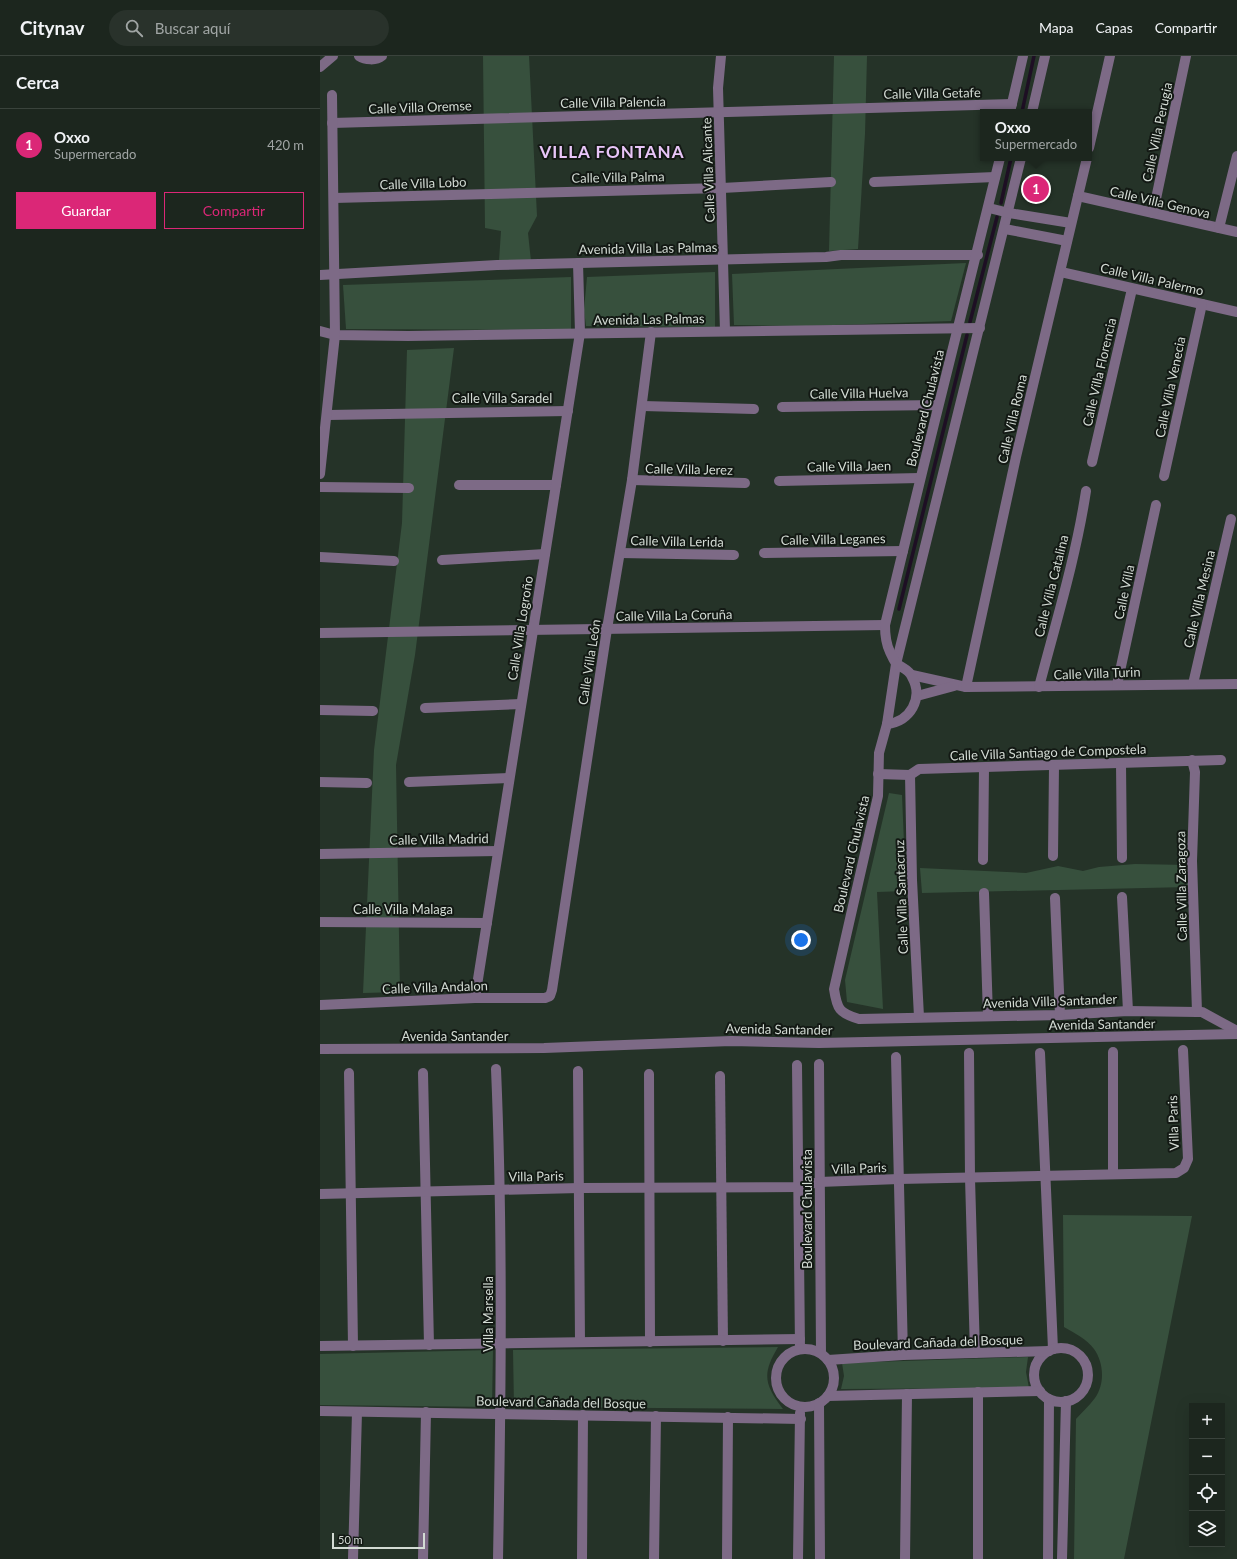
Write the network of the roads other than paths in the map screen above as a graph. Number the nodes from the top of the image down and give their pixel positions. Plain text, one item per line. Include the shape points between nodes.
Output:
1 (333, 56) edge
2 (359, 56) edge
3 (382, 56) edge
4 (721, 56) edge
5 (1023, 56) edge
6 (1045, 56) edge
7 (1110, 56) edge
8 (1186, 56) edge
9 (320, 67) edge
10 (332, 95) dead end
11 (1011, 108) edge
12 (1033, 109) edge
13 (719, 112) junction
14 (509, 117) joint
15 (332, 123) junction
16 (1092, 135) edge
17 (1237, 156) edge
18 (999, 161) edge
19 (1020, 161) edge
20 (1086, 161) edge
21 (995, 177) junction
22 (831, 182) dead end
23 (874, 182) dead end
24 (722, 188) junction
25 (514, 193) joint
26 (1078, 196) junction
27 (334, 198) junction
28 (988, 208) junction
29 (1009, 213) junction
30 (1153, 213) junction
31 (1071, 223) junction
32 (1219, 228) junction
33 (1005, 229) junction
34 (1237, 232) edge
35 (1067, 241) junction
36 (978, 254) junction
37 (723, 259) junction
38 (578, 263) junction
39 (1061, 272) junction
40 (320, 275) edge
41 (334, 275) junction
42 (1132, 289) junction
43 (1202, 304) junction
44 (1237, 312) edge
45 (959, 328) junction
46 (980, 328) junction
47 (320, 331) edge
48 (725, 331) junction
49 (651, 332) junction
50 (580, 333) junction
51 (336, 335) junction
52 (938, 405) junction
53 (643, 406) junction
54 (782, 406) dead end
55 (754, 409) dead end
56 (568, 411) junction
57 (328, 415) junction
58 (1092, 462) dead end
59 (320, 474) edge
60 (1164, 476) dead end
61 (920, 478) junction
62 (632, 480) junction
63 (779, 481) dead end
64 (745, 483) dead end
65 (556, 485) junction
66 (459, 486) dead end
67 (320, 487) edge
68 (409, 488) dead end
69 (1086, 491) dead end
70 (1156, 505) dead end
71 (1231, 519) dead end
72 (902, 551) junction
73 (620, 553) junction
74 (764, 553) dead end
75 (545, 554) junction
76 (734, 555) dead end
77 (320, 557) edge
78 (442, 560) dead end
79 (394, 561) dead end
80 (884, 625) junction
81 (607, 629) junction
82 (533, 630) junction
83 (320, 633) edge
84 (896, 664) junction
85 (912, 675) junction
86 (1193, 684) junction
87 (1237, 684) edge
88 (1117, 685) junction
89 (961, 687) junction
90 (1039, 687) junction
91 (917, 696) junction
92 (521, 704) junction
93 (425, 708) dead end
94 (320, 710) edge
95 (373, 711) dead end
96 (887, 724) junction
97 (1192, 760) junction
98 (1221, 760) dead end
99 (1121, 764) junction
100 (1054, 766) junction
101 (984, 768) junction
102 (878, 774) junction
103 (910, 775) junction
104 (509, 778) junction
105 (320, 782) edge
106 (409, 782) dead end
107 (367, 783) dead end
108 (498, 851) junction
109 (320, 854) edge
110 (1053, 856) dead end
111 (1122, 858) dead end
112 (983, 860) dead end
113 (984, 893) dead end
114 (1122, 897) dead end
115 (1055, 898) dead end
116 (320, 922) edge
117 (487, 923) junction
118 (834, 989) joint
119 (550, 996) joint
120 (475, 998) junction
121 (320, 1005) edge
122 (1128, 1011) junction
123 (1196, 1012) junction
124 (1060, 1015) junction
125 (988, 1016) junction
126 (919, 1017) junction
127 (858, 1019) joint
128 (1237, 1031) edge
129 (1237, 1034) edge
130 (320, 1049) edge
131 (1183, 1050) dead end
132 (1113, 1052) dead end
133 (969, 1053) dead end
134 (1040, 1053) dead end
135 (896, 1057) dead end
136 (797, 1064) dead end
137 (819, 1064) dead end
138 (496, 1069) dead end
139 (578, 1071) dead end
140 (349, 1073) dead end
141 (423, 1073) dead end
142 (649, 1074) dead end
143 (720, 1076) dead end
144 (1113, 1174) junction
145 (1044, 1176) junction
146 (970, 1178) junction
147 (899, 1179) junction
148 (819, 1182) junction
149 (721, 1187) junction
150 (799, 1187) junction
151 (580, 1188) junction
152 (650, 1188) junction
153 (501, 1190) junction
154 (424, 1193) junction
155 (320, 1194) edge
156 (351, 1194) junction
157 (723, 1341) junction
158 (580, 1342) junction
159 (650, 1342) junction
160 (502, 1344) junction
161 (800, 1344) junction
162 (429, 1345) junction
163 (320, 1346) edge
164 (353, 1346) junction
165 (1051, 1350) junction
166 (975, 1353) junction
167 (903, 1355) junction
168 (825, 1356) junction
169 (1040, 1391) junction
170 (978, 1392) junction
171 (907, 1394) junction
172 (828, 1396) junction
173 (1049, 1398) junction
174 (1066, 1401) junction
175 (819, 1403) junction
176 (800, 1406) junction
177 (320, 1411) edge
178 (357, 1412) junction
179 (426, 1412) junction
180 (501, 1414) junction
181 (583, 1415) junction
182 (656, 1416) junction
183 (728, 1418) junction
184 (801, 1419) junction
185 (353, 1559) edge
186 (423, 1559) edge
187 (498, 1559) edge
188 (582, 1559) edge
189 (654, 1559) edge
190 (726, 1559) edge
191 (798, 1559) edge
192 (820, 1559) edge
193 (905, 1559) edge
194 (978, 1559) edge
195 (1048, 1559) edge
196 (1062, 1559) edge

1 - 9 street
2 - 3 street via 363,59
4 - 13 street, Calle Villa Alicante
5 - 11 street
6 - 12 street
7 - 16 street
8 - 30 street, Calle Villa Perugia
10 - 15 street
11 - 13 street, Calle Villa Getafe via 852,108
13 - 14 street, Calle Villa Palencia
13 - 24 street, Calle Villa Alicante
14 - 15 street, Calle Villa Oremse
15 - 27 street
17 - 32 street
18 - 21 street, Boulevard Chulavista
19 - 29 street, Boulevard Chulavista
20 - 26 street, Calle Villa Roma
21 - 23 street
21 - 28 street, Boulevard Chulavista
22 - 24 street, Calle Villa Palma
24 - 25 street, Calle Villa Palma
24 - 37 street, Calle Villa Alicante
25 - 27 street, Calle Villa Lobo
26 - 30 street, Calle Villa Genova
26 - 31 street, Calle Villa Roma
27 - 41 street
28 - 29 street
28 - 36 street, Boulevard Chulavista
29 - 31 street
29 - 33 street, Boulevard Chulavista
30 - 32 street, Calle Villa Genova
31 - 35 street, Calle Villa Roma
32 - 34 street, Calle Villa Genova
33 - 35 street
33 - 46 street, Boulevard Chulavista
35 - 39 street, Calle Villa Roma
36 - 37 street, Avenida Villa Las Palmas
36 - 45 street, Boulevard Chulavista
37 - 38 street, Avenida Villa Las Palmas
37 - 48 street, Calle Villa Alicante
38 - 41 street, Avenida Villa Las Palmas
38 - 50 street, Calle Villa Logroño
39 - 42 street, Calle Villa Palermo
39 - 89 street, Calle Villa Roma
40 - 41 street, Avenida Villa Las Palmas
41 - 51 street
42 - 43 street, Calle Villa Palermo
42 - 58 street, Calle Villa Florencia
43 - 44 street, Calle Villa Palermo
43 - 60 street, Calle Villa Venecia
45 - 46 street, Avenida Las Palmas
45 - 48 street, Avenida Las Palmas
45 - 52 street, Boulevard Chulavista
46 - 84 street, Boulevard Chulavista
47 - 51 street, Avenida Las Palmas
48 - 49 street, Avenida Las Palmas
49 - 50 street, Avenida Las Palmas
49 - 53 street, Calle Villa León
50 - 51 street, Avenida Las Palmas
50 - 56 street, Calle Villa Logroño
51 - 57 street
52 - 54 street, Calle Villa Huelva
52 - 61 street, Boulevard Chulavista
53 - 55 street
53 - 62 street, Calle Villa León
56 - 57 street, Calle Villa Saradel
56 - 65 street, Calle Villa Logroño
57 - 59 street
61 - 63 street, Calle Villa Jaen
61 - 72 street, Boulevard Chulavista
62 - 64 street, Calle Villa Jerez
62 - 73 street, Calle Villa León
65 - 66 street
65 - 75 street, Calle Villa Logroño
67 - 68 street
69 - 90 street, Calle Villa Catalina via 1070,572
70 - 88 street, Calle Villa
71 - 86 street, Calle Villa Mesina
72 - 74 street, Calle Villa Leganes
72 - 80 street, Boulevard Chulavista
73 - 76 street, Calle Villa Lerida
73 - 81 street, Calle Villa León
75 - 78 street
75 - 82 street, Calle Villa Logroño
77 - 79 street
80 - 81 street, Calle Villa La Coruña
80 - 84 street, Boulevard Chulavista via 889,651
81 - 82 street, Calle Villa La Coruña
81 - 119 street, Calle Villa León
82 - 83 street, Calle Villa La Coruña
82 - 92 street, Calle Villa Logroño
84 - 85 street via 904,667
84 - 96 street, Boulevard Chulavista
85 - 89 street, Calle Villa Turin
85 - 91 street
86 - 87 street, Calle Villa Turin
86 - 88 street, Calle Villa Turin
88 - 90 street, Calle Villa Turin
89 - 90 street, Calle Villa Turin
89 - 91 street, Calle Villa Turin
91 - 96 street via 913,709 905,718
92 - 93 street
92 - 104 street, Calle Villa Logroño
94 - 95 street
96 - 102 street, Boulevard Chulavista via 879,754
97 - 98 street, Calle Villa Santiago de Compostela
97 - 99 street, Calle Villa Santiago de Compostela
97 - 123 street, Calle Villa Zaragoza via 1195,772 1192,861
99 - 100 street, Calle Villa Santiago de Compostela
99 - 111 street
100 - 101 street, Calle Villa Santiago de Compostela
100 - 110 street
101 - 103 street, Calle Villa Santiago de Compostela via 919,769
101 - 112 street
102 - 103 street, Calle Villa Santiago de Compostela
102 - 118 street, Boulevard Chulavista via 878,796
103 - 126 street, Calle Villa Santacruz
104 - 106 street
104 - 108 street, Calle Villa Logroño
105 - 107 street
108 - 109 street, Calle Villa Madrid
108 - 117 street, Calle Villa Logroño
113 - 125 street
114 - 122 street
115 - 124 street
116 - 117 street, Calle Villa Malaga
117 - 120 street, Calle Villa Logroño
118 - 127 street, Avenida Santander via 837,1007 845,1015
119 - 120 street, Calle Villa Andalon
120 - 121 street, Calle Villa Andalon
122 - 123 street, Avenida Villa Santander
122 - 124 street, Avenida Villa Santander
123 - 128 street, Avenida Villa Santander via 1202,1012
124 - 125 street, Avenida Villa Santander
125 - 126 street, Avenida Villa Santander
126 - 127 street, Avenida Villa Santander
129 - 130 street, Avenida Santander via 819,1044 731,1041 544,1048
131 - 144 street, Villa Paris via 1188,1159 1184,1168 1176,1173
132 - 144 street
133 - 146 street
134 - 145 street
135 - 147 street
136 - 150 street, Boulevard Chulavista
137 - 148 street, Boulevard Chulavista
138 - 153 street, Villa Marsella
139 - 151 street
140 - 156 street
141 - 154 street
142 - 152 street
143 - 149 street
144 - 145 street, Villa Paris
145 - 146 street, Villa Paris
145 - 165 street
146 - 147 street, Villa Paris
146 - 166 street
147 - 148 street, Villa Paris
147 - 167 street
148 - 150 street, Villa Paris
148 - 168 street, Boulevard Chulavista
149 - 150 street, Villa Paris
149 - 152 street, Villa Paris
149 - 157 street
150 - 161 street, Boulevard Chulavista
151 - 152 street, Villa Paris
151 - 153 street, Villa Paris
151 - 158 street
152 - 159 street
153 - 154 street, Villa Paris
153 - 160 street, Villa Marsella
154 - 156 street, Villa Paris
154 - 162 street
155 - 156 street, Villa Paris
156 - 164 street
157 - 159 street
157 - 161 street
158 - 159 street
158 - 160 street
160 - 162 street
160 - 180 street, Villa Marsella
161 - 168 street
161 - 176 street via 782,1359 776,1378 783,1397 790,1403
162 - 164 street
163 - 164 street
165 - 166 street, Boulevard Cañada del Bosque
165 - 169 street via 1037,1364 1034,1374
165 - 174 street, Boulevard Cañada del Bosque via 1062,1348 1074,1351 1084,1360 1087,1368 1087,1381 1081,1392
166 - 167 street, Boulevard Cañada del Bosque
167 - 168 street, Boulevard Cañada del Bosque
168 - 172 street, Boulevard Chulavista via 833,1368 834,1378
169 - 170 street
169 - 173 street
170 - 171 street
170 - 194 street
171 - 172 street
171 - 193 street
172 - 175 street
173 - 174 street
173 - 195 street
174 - 196 street
175 - 176 street
175 - 192 street
176 - 184 street
177 - 178 street, Boulevard Cañada del Bosque
178 - 179 street, Boulevard Cañada del Bosque
178 - 185 street
179 - 180 street, Boulevard Cañada del Bosque
179 - 186 street
180 - 181 street, Boulevard Cañada del Bosque
180 - 187 street, Villa Marsella
181 - 182 street, Boulevard Cañada del Bosque
181 - 188 street
182 - 183 street, Boulevard Cañada del Bosque
182 - 189 street
183 - 184 street, Boulevard Cañada del Bosque
183 - 190 street
184 - 191 street

